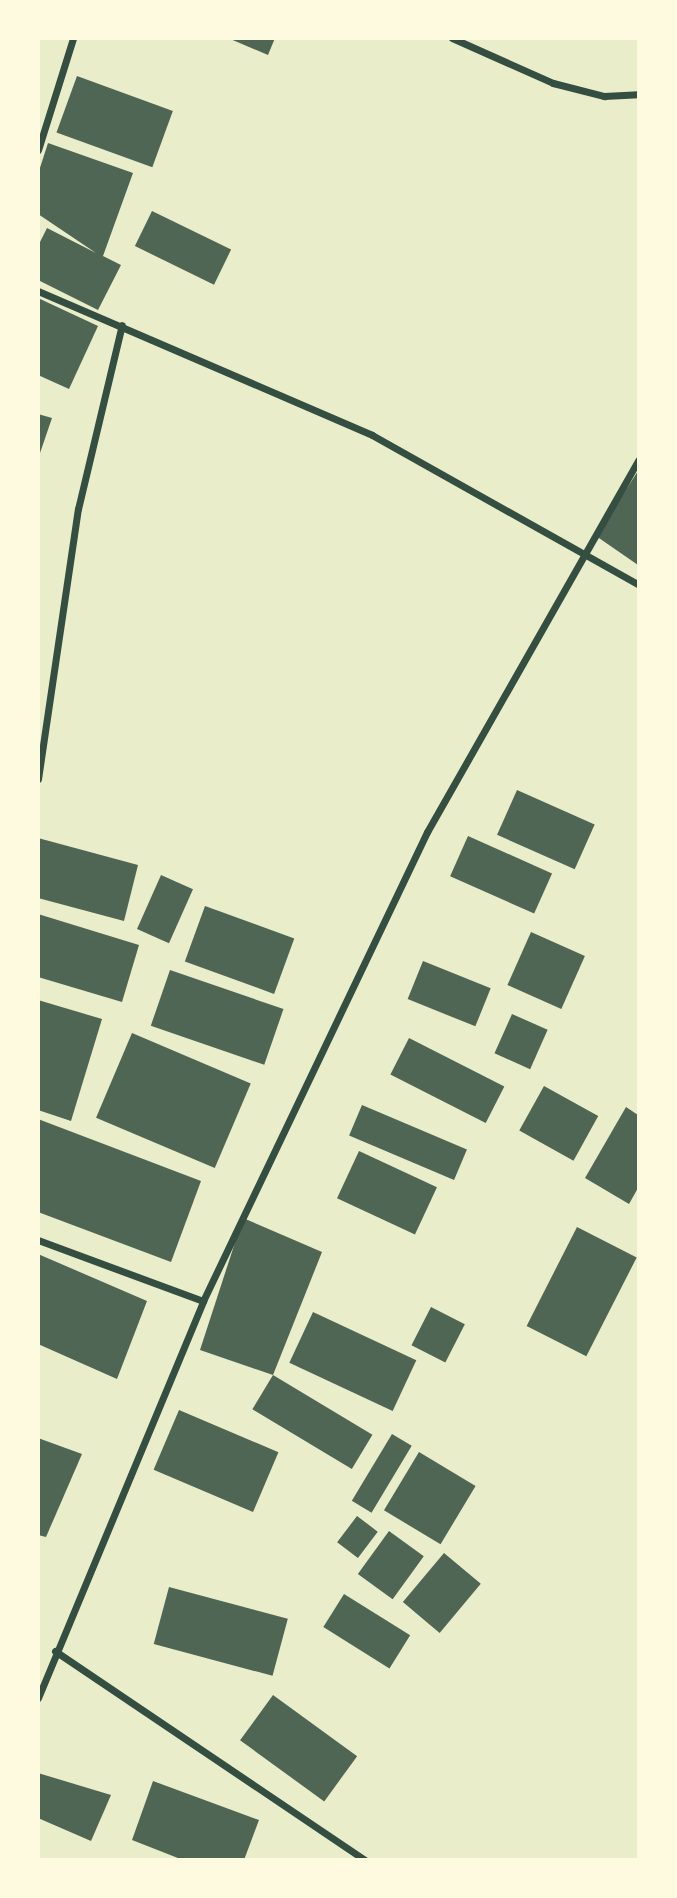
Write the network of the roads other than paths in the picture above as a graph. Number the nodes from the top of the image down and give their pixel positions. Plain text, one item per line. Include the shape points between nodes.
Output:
1 (73, 38) edge
2 (453, 38) edge
3 (639, 94) edge
4 (38, 150) edge
5 (38, 291) edge
6 (122, 325) junction
7 (639, 460) edge
8 (582, 556) junction
9 (639, 584) edge
10 (38, 779) edge
11 (38, 1240) edge
12 (203, 1301) junction
13 (55, 1651) junction
14 (38, 1698) edge
15 (365, 1860) edge

1 - 4 street
2 - 3 street via 553,83 604,96
5 - 6 street
6 - 8 street via 372,435
6 - 10 street via 78,509
7 - 8 street
8 - 9 street
8 - 12 street via 426,832
11 - 12 street
12 - 13 street via 160,1418
13 - 14 street
13 - 15 street

